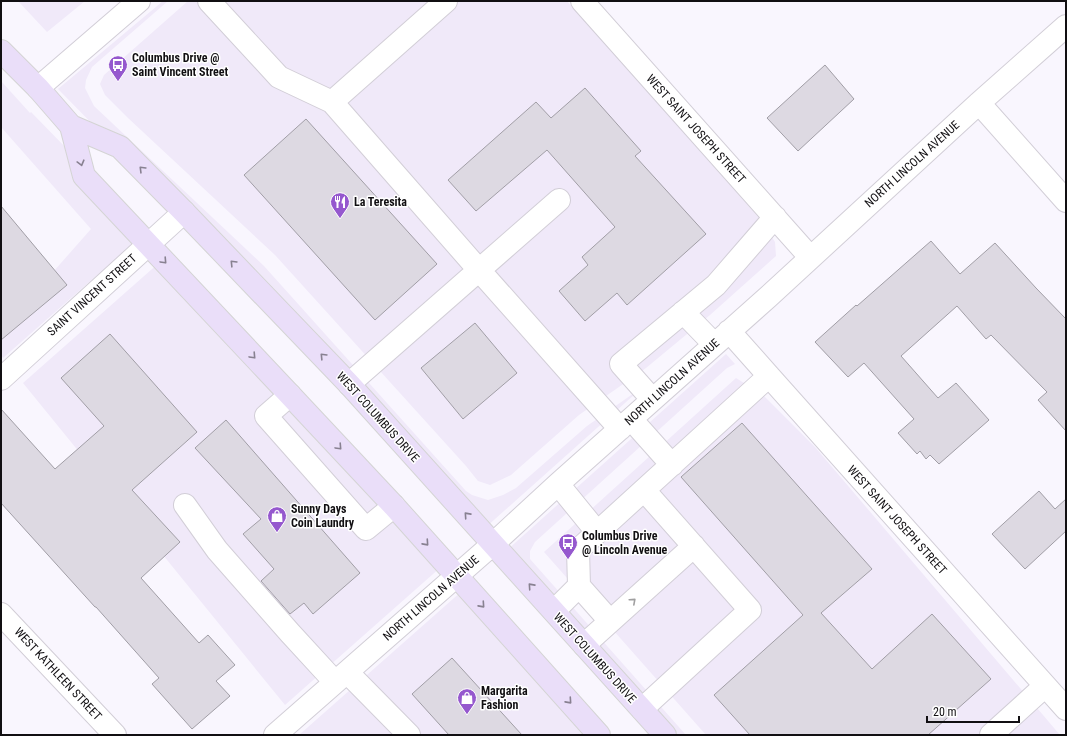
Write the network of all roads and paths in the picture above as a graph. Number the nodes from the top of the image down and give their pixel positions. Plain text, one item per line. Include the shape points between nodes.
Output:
1 (139, 1) edge
2 (209, 1) edge
3 (446, 1) edge
4 (582, 1) edge
5 (1066, 26) edge
6 (1, 51) edge
7 (38, 88) junction
8 (332, 102) junction
9 (979, 104) junction
10 (71, 126) junction
11 (559, 200) dead end
12 (1066, 201) edge
13 (184, 212) junction
14 (775, 217) junction
15 (148, 245) junction
16 (810, 257) junction
17 (479, 270) junction
18 (683, 312) junction
19 (722, 337) junction
20 (769, 376) junction
21 (1, 379) edge
22 (349, 384) junction
23 (290, 395) junction
24 (652, 399) junction
25 (626, 424) junction
26 (672, 465) junction
27 (558, 484) junction
28 (644, 490) junction
29 (185, 505) dead end
30 (394, 506) junction
31 (597, 532) junction
32 (493, 544) junction
33 (694, 546) junction
34 (456, 576) junction
35 (579, 586) junction
36 (554, 611) junction
37 (1, 614) edge
38 (610, 621) junction
39 (584, 645) junction
40 (341, 677) junction
41 (1045, 686) junction
42 (642, 709) junction
43 (1066, 709) edge
44 (589, 732) edge
45 (115, 735) edge
46 (275, 735) edge
47 (409, 735) edge
48 (665, 735) edge
49 (990, 735) edge

1 - 7 street
2 - 8 street via 279,77
3 - 8 street
4 - 14 street, WEST SAINT JOSEPH STREET
5 - 9 street, NORTH LINCOLN AVENUE
6 - 7 main road, WEST COLUMBUS DRIVE
7 - 10 main road, WEST COLUMBUS DRIVE
8 - 17 street
9 - 12 street
9 - 16 street, NORTH LINCOLN AVENUE
13 -> 10 main road, WEST COLUMBUS DRIVE via 120,147
10 -> 15 main road, WEST COLUMBUS DRIVE via 84,176
11 - 17 street
13 - 15 street, SAINT VINCENT STREET
22 -> 13 main road, WEST COLUMBUS DRIVE
14 - 16 street, WEST SAINT JOSEPH STREET
14 - 18 street via 716,286
15 - 21 street, SAINT VINCENT STREET
15 -> 23 main road, WEST COLUMBUS DRIVE
16 - 19 street, NORTH LINCOLN AVENUE
17 - 22 street
17 - 25 street
18 - 19 street, WEST SAINT JOSEPH STREET
18 - 24 street via 621,364
19 - 20 street, WEST SAINT JOSEPH STREET
19 - 24 street, NORTH LINCOLN AVENUE
20 - 26 street
20 - 41 street, WEST SAINT JOSEPH STREET
32 -> 22 main road, WEST COLUMBUS DRIVE
23 -> 30 main road, WEST COLUMBUS DRIVE
23 - 30 street via 266,416 366,529
24 - 25 street, NORTH LINCOLN AVENUE
25 - 26 street
25 - 27 street, NORTH LINCOLN AVENUE
26 - 28 street
27 - 31 street
27 - 32 street, NORTH LINCOLN AVENUE
28 - 31 street
28 - 33 street
29 - 40 street via 217,550 290,633
30 -> 34 main road, WEST COLUMBUS DRIVE
31 - 35 street via 578,550
32 - 34 street, NORTH LINCOLN AVENUE
36 -> 32 main road, WEST COLUMBUS DRIVE
38 -> 33 street
33 - 42 street via 750,610
34 - 40 street, NORTH LINCOLN AVENUE
34 -> 44 main road, WEST COLUMBUS DRIVE
35 - 36 street
35 - 38 street
36 - 39 main road, WEST COLUMBUS DRIVE
37 - 45 street, WEST KATHLEEN STREET
38 - 39 street
39 - 42 main road, WEST COLUMBUS DRIVE
40 - 46 street, NORTH LINCOLN AVENUE
40 - 47 street
41 - 43 street, WEST SAINT JOSEPH STREET
41 - 49 street
42 - 48 main road, WEST COLUMBUS DRIVE

